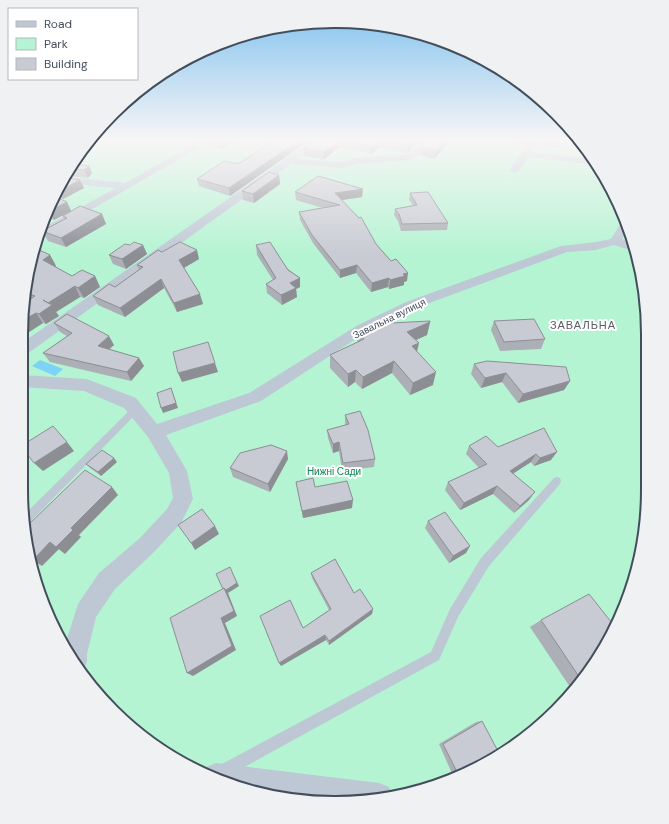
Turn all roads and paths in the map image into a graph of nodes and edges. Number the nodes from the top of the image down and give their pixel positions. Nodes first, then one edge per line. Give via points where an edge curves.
1 (142, 177) edge
2 (267, 177) edge
3 (69, 180) edge
4 (127, 186) junction
5 (622, 229) edge
6 (46, 232) edge
7 (615, 241) junction
8 (628, 246) edge
9 (28, 346) edge
10 (28, 381) edge
11 (135, 410) junction
12 (154, 432) junction
13 (557, 481) dead end
14 (30, 516) edge
15 (75, 653) edge
16 (219, 774) edge
17 (231, 778) edge
18 (356, 795) edge

1 - 4 street
2 - 9 street
3 - 4 street
4 - 6 street
5 - 7 street
7 - 8 street
7 - 12 street, Завальна вулиця via 565,249 411,304 363,328 255,397
10 - 11 street via 86,385 130,403
11 - 12 street
11 - 14 lane
12 - 15 street via 178,471 183,499 174,516 147,546 107,581 86,612
13 - 16 lane via 485,562 454,613 435,656
17 - 18 street

